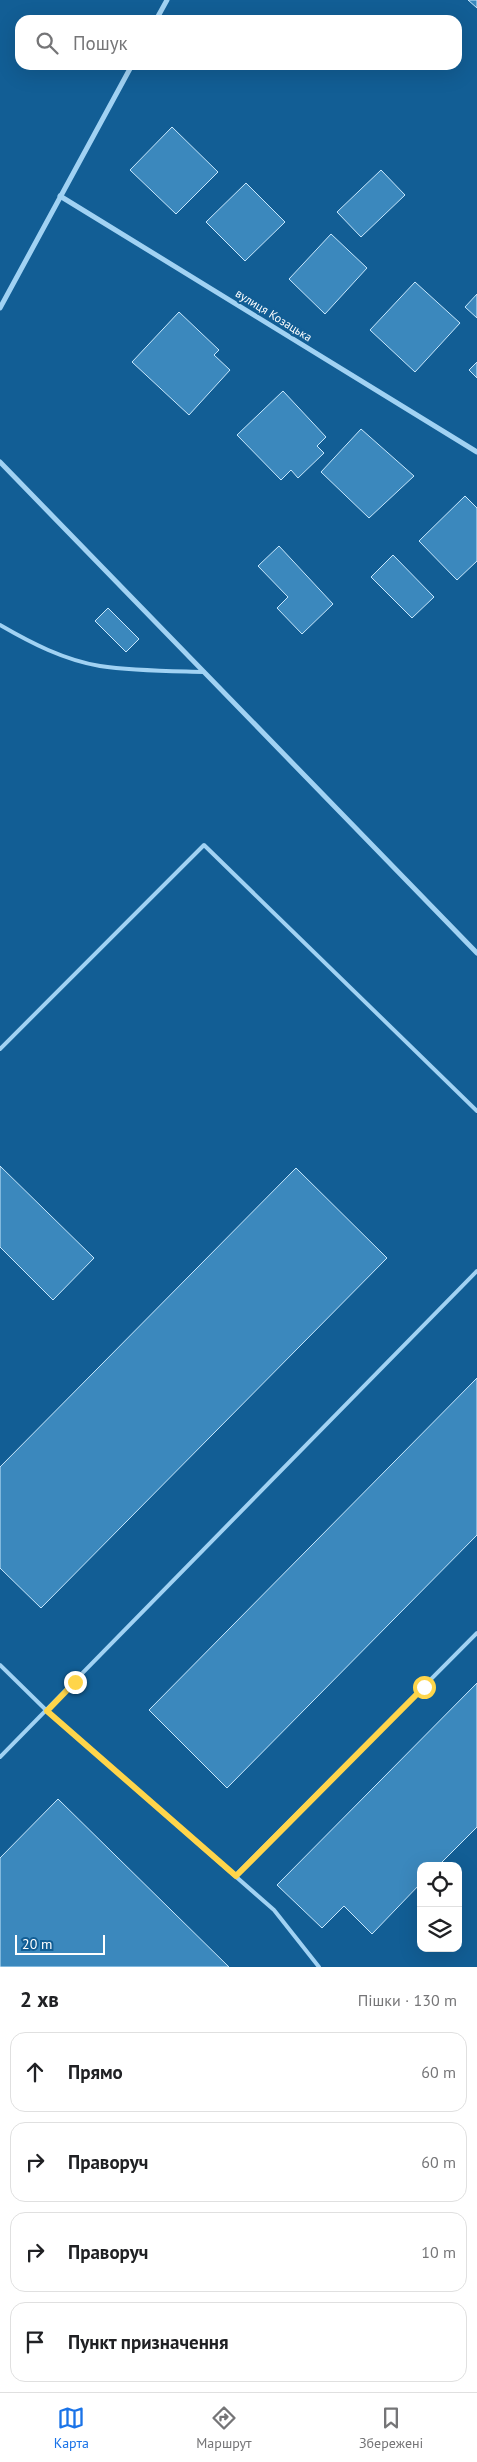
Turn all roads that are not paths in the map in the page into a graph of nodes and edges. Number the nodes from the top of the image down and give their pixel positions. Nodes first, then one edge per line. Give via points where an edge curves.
1 (167, 0) edge
2 (159, 15) edge
3 (129, 70) edge
4 (60, 196) junction
5 (0, 308) edge
6 (477, 452) edge
7 (0, 462) edge
8 (0, 625) edge
9 (205, 672) junction
10 (477, 952) edge
11 (0, 1049) edge
12 (477, 1111) edge
13 (477, 1271) edge
14 (477, 1633) edge
15 (0, 1665) edge
16 (47, 1711) junction
17 (0, 1756) edge
18 (236, 1876) junction
19 (319, 1967) edge

1 - 2 street
3 - 4 street
4 - 5 street
4 - 6 street, вулиця Козацька
7 - 9 street
8 - 9 lane via 62,655 98,666
9 - 10 street
11 - 12 lane via 204,845
13 - 16 lane
14 - 18 lane
15 - 16 lane
16 - 17 lane
16 - 18 lane
18 - 19 lane via 274,1910

